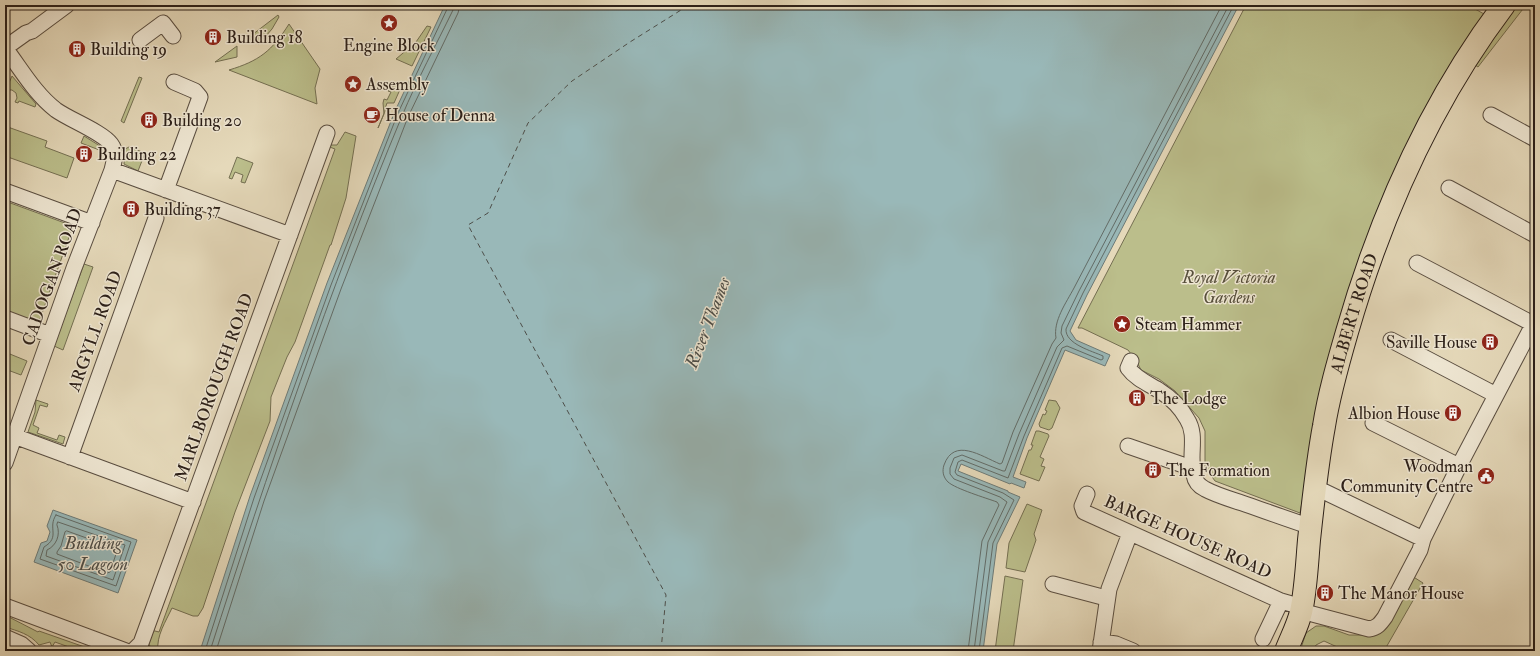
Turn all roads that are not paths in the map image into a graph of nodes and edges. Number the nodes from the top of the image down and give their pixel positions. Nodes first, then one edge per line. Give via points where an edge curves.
1 (67, 5) edge
2 (1504, 5) edge
3 (173, 36) dead end
4 (140, 40) dead end
5 (5, 48) edge
6 (174, 82) dead end
7 (1491, 116) dead end
8 (327, 133) dead end
9 (1535, 139) edge
10 (112, 170) junction
11 (1449, 188) dead end
12 (166, 190) junction
13 (5, 191) edge
14 (156, 218) dead end
15 (92, 223) junction
16 (290, 235) junction
17 (1535, 236) edge
18 (1417, 263) dead end
19 (5, 318) edge
20 (1534, 323) edge
21 (50, 335) junction
22 (1391, 340) dead end
23 (1131, 361) dead end
24 (1496, 395) junction
25 (1373, 422) dead end
26 (10, 434) edge
27 (1128, 446) dead end
28 (70, 457) junction
29 (5, 463) edge
30 (1192, 466) junction
31 (1459, 466) junction
32 (1315, 489) junction
33 (1080, 501) dead end
34 (193, 502) junction
35 (1311, 527) junction
36 (1130, 533) junction
37 (1423, 539) junction
38 (1053, 584) dead end
39 (1106, 598) junction
40 (1281, 601) junction
41 (5, 606) edge
42 (1301, 609) junction
43 (5, 637) edge
44 (1263, 639) dead end
45 (1100, 646) edge
46 (29, 651) edge
47 (126, 651) edge
48 (133, 651) edge
49 (1133, 651) edge
50 (1286, 651) edge

1 - 5 street
2 - 32 highway, ALBERT ROAD via 1441,101 1410,160 1384,222 1355,305 1335,375 1324,424
3 - 4 street via 163,23
5 - 10 street, CADOGAN ROAD via 40,94 55,109 105,138 114,148
6 - 12 street via 195,91 200,97
7 - 9 street
8 - 16 street, MARLBOROUGH ROAD
10 - 12 street
10 - 15 street, CADOGAN ROAD
11 - 17 street
12 - 16 street
13 - 15 street
14 - 28 street, ARGYLL ROAD
15 - 21 street, CADOGAN ROAD
16 - 34 street, MARLBOROUGH ROAD
18 - 20 street
19 - 21 street
20 - 24 street
21 - 26 street, CADOGAN ROAD
22 - 24 street
23 - 30 street via 1128,368 1134,376 1161,391 1187,418 1193,438
24 - 31 street
25 - 31 street
26 - 28 street
26 - 29 street, CADOGAN ROAD
27 - 30 street
28 - 34 street
30 - 35 street via 1196,482 1206,489
31 - 37 street
32 - 35 highway, ALBERT ROAD
32 - 37 street
33 - 36 street, BARGE HOUSE ROAD via 1084,512
34 - 48 street, MARLBOROUGH ROAD via 141,643
35 - 42 highway, ALBERT ROAD
36 - 39 street
36 - 40 street, BARGE HOUSE ROAD
37 - 42 street, BARGE HOUSE ROAD via 1420,550 1385,617 1375,628 1368,629
38 - 39 street
39 - 45 street
40 - 42 street, BARGE HOUSE ROAD
40 - 44 street, BARGE HOUSE ROAD
41 - 47 street
42 - 50 highway, ALBERT ROAD
43 - 46 street via 21,644
45 - 49 street via 1116,644

